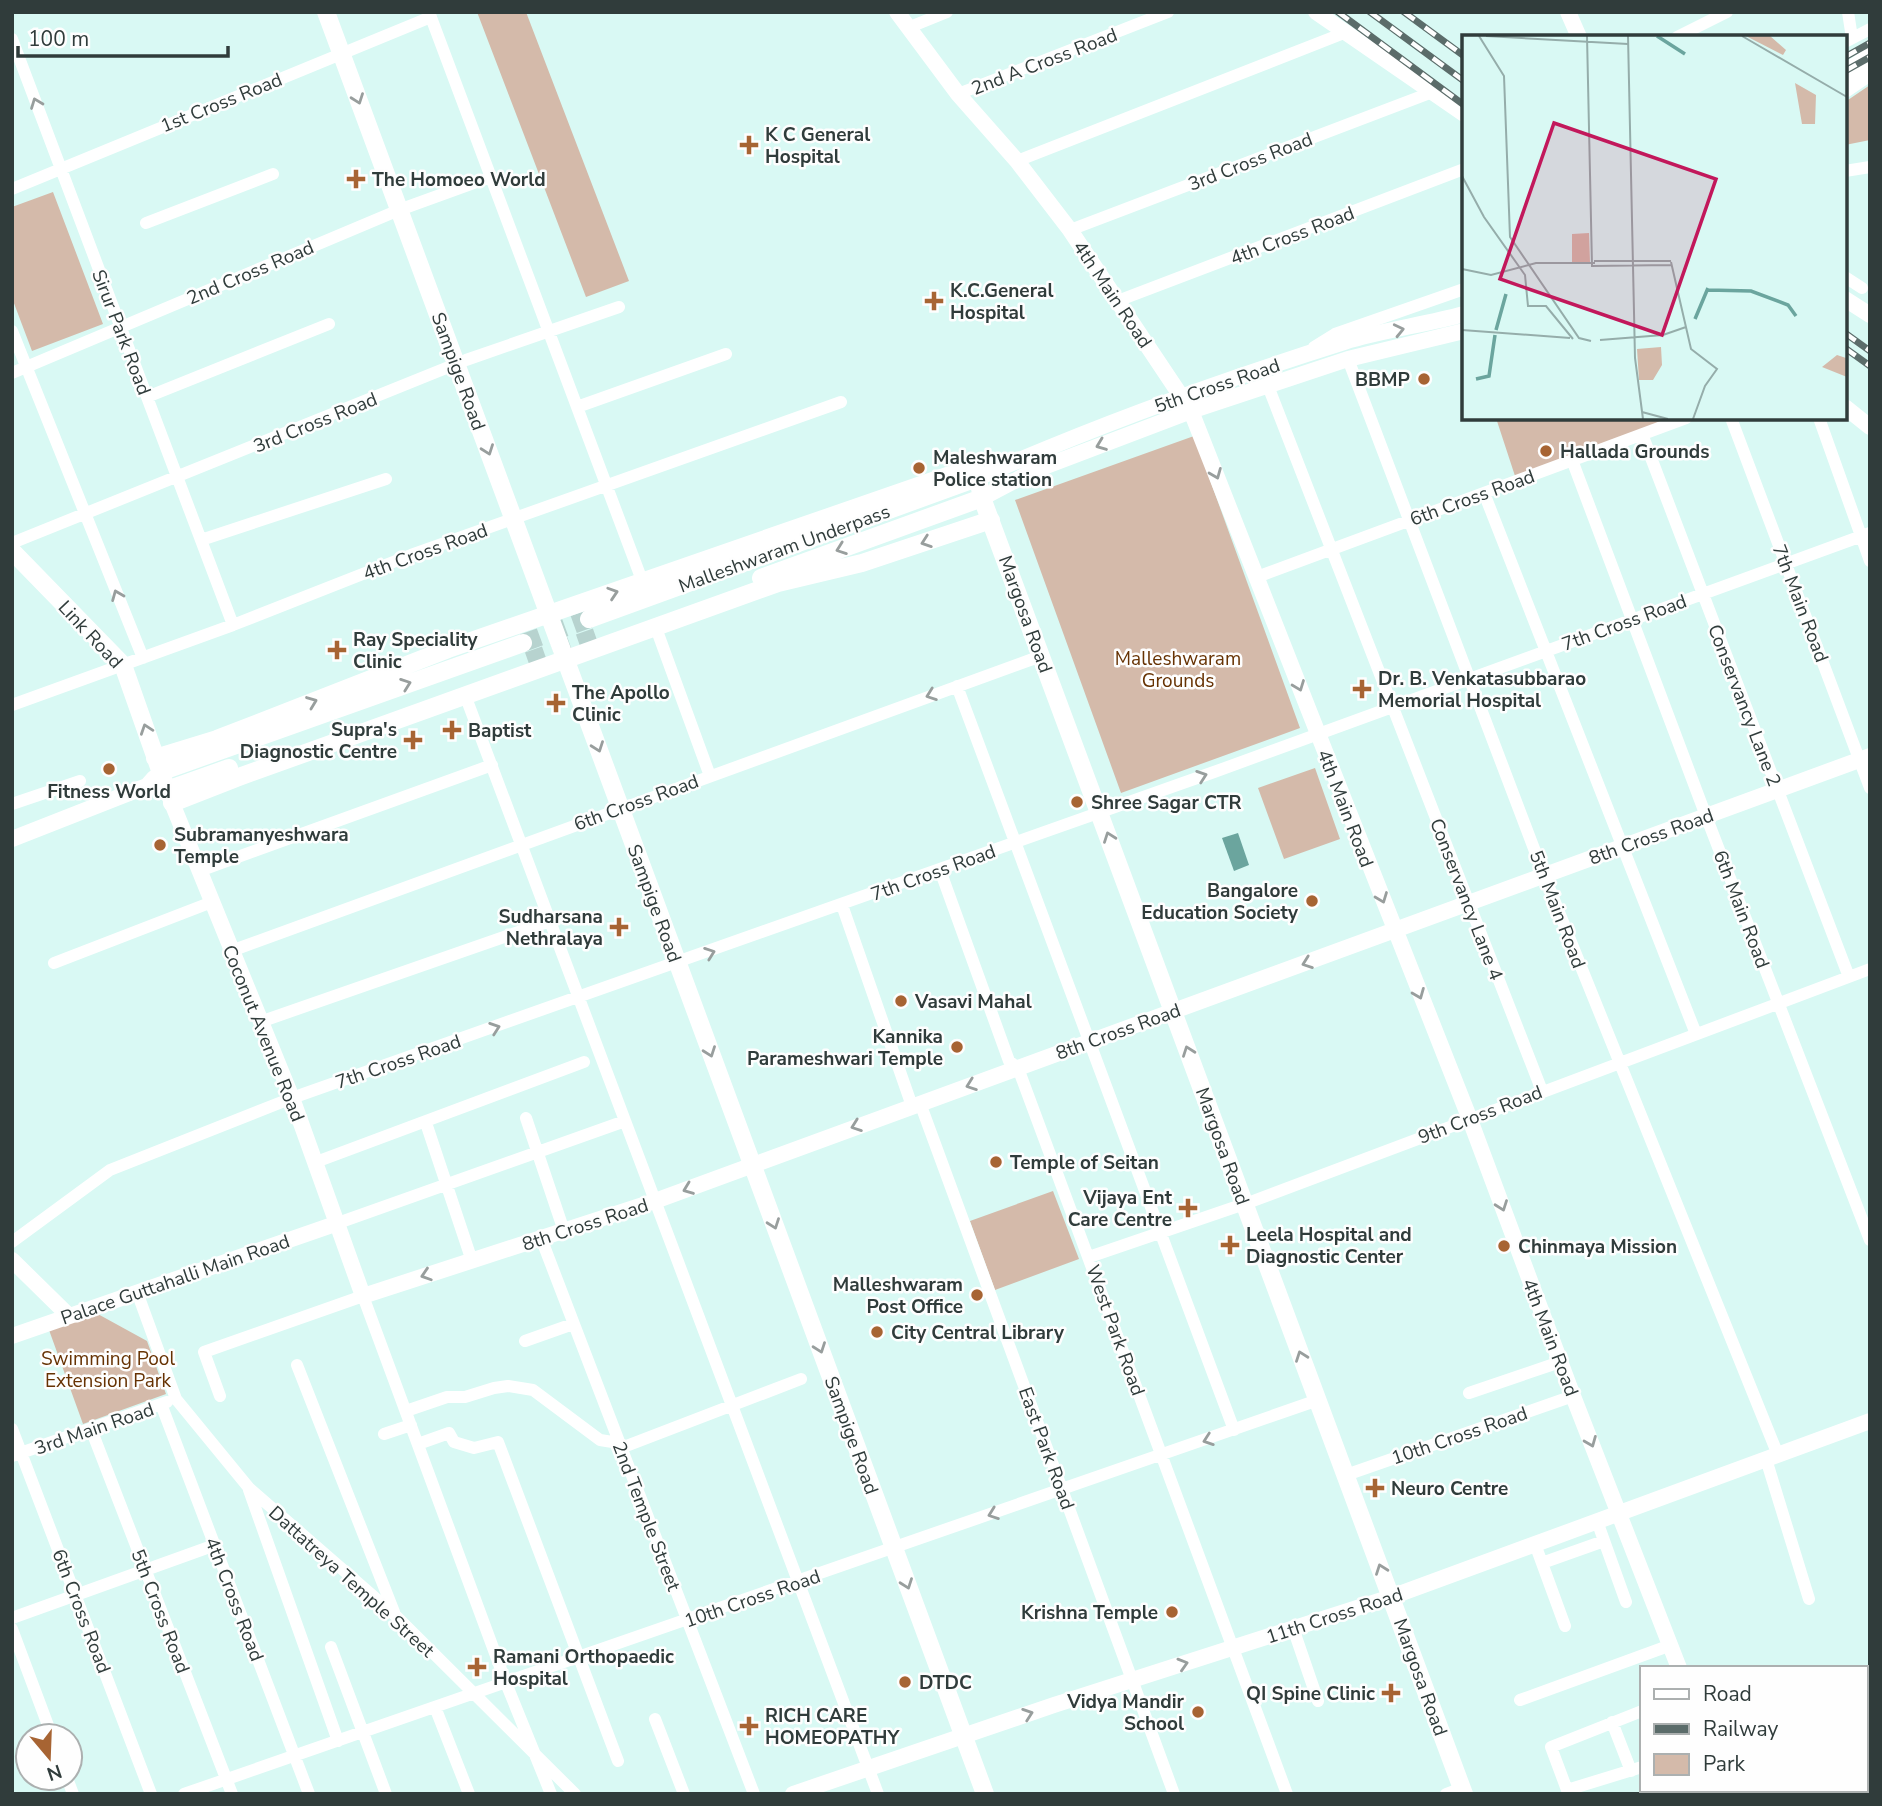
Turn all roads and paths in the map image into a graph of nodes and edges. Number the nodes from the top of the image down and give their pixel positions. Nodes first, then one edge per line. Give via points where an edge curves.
1 (326, 12) edge
2 (897, 12) edge
3 (947, 12) edge
4 (1168, 12) edge
5 (1315, 12) edge
6 (1568, 12) edge
7 (1727, 12) edge
8 (1848, 12) edge
9 (430, 15) edge
10 (910, 27) junction
11 (1870, 29) edge
12 (1344, 33) junction
13 (1578, 35) edge
14 (1680, 35) edge
15 (12, 39) edge
16 (1849, 40) edge
17 (341, 53) junction
18 (1870, 55) edge
19 (1847, 71) edge
20 (1870, 73) edge
21 (1847, 89) edge
22 (1430, 93) junction
23 (958, 94) junction
24 (1462, 113) edge
25 (1017, 161) junction
26 (59, 167) junction
27 (1870, 167) edge
28 (1462, 170) edge
29 (1847, 171) edge
30 (273, 173) dead end
31 (491, 177) junction
32 (12, 189) edge
33 (399, 210) junction
34 (146, 223) dead end
35 (1070, 230) junction
36 (1847, 278) edge
37 (1867, 288) edge
38 (1462, 290) edge
39 (1120, 300) junction
40 (1847, 300) edge
41 (619, 307) dead end
42 (1462, 314) edge
43 (1870, 315) edge
44 (329, 324) dead end
45 (120, 326) junction
46 (549, 330) junction
47 (12, 331) edge
48 (1462, 331) edge
49 (726, 354) dead end
50 (1296, 358) junction
51 (1348, 359) junction
52 (456, 364) junction
53 (26, 368) junction
54 (12, 373) edge
55 (1268, 386) junction
56 (1182, 396) junction
57 (147, 397) junction
58 (841, 402) dead end
59 (577, 407) junction
60 (1847, 409) edge
61 (1191, 411) junction
62 (1680, 420) edge
63 (1732, 420) edge
64 (1820, 420) edge
65 (1870, 427) edge
66 (1642, 434) junction
67 (1572, 460) junction
68 (977, 474) junction
69 (177, 477) junction
70 (386, 479) dead end
71 (607, 487) junction
72 (1484, 493) junction
73 (982, 498) junction
74 (84, 514) junction
75 (513, 518) junction
76 (991, 520) junction
77 (1408, 521) junction
78 (1865, 534) edge
79 (201, 540) junction
80 (12, 543) edge
81 (1330, 550) junction
82 (12, 551) edge
83 (1870, 561) edge
84 (1787, 563) junction
85 (1258, 577) junction
86 (643, 583) junction
87 (1703, 594) junction
88 (548, 614) junction
89 (589, 619) tunnel mouth
90 (1633, 619) junction
91 (233, 625) junction
92 (656, 628) junction
93 (596, 637) tunnel mouth
94 (523, 643) tunnel mouth
95 (1546, 651) junction
96 (1041, 656) junction
97 (143, 658) junction
98 (565, 660) junction
99 (528, 661) tunnel mouth
100 (123, 665) junction
101 (1471, 678) junction
102 (957, 686) junction
103 (465, 695) junction
104 (12, 705) edge
105 (1391, 708) junction
106 (1318, 734) junction
107 (1865, 758) edge
108 (158, 765) junction
109 (492, 765) junction
110 (710, 776) junction
111 (80, 781) dead end
112 (147, 786) junction
113 (1870, 788) edge
114 (1778, 790) junction
115 (169, 797) junction
116 (12, 804) edge
117 (620, 808) junction
118 (1099, 812) junction
119 (1706, 816) junction
120 (12, 839) edge
121 (1016, 842) junction
122 (521, 843) junction
123 (1623, 847) junction
124 (940, 870) junction
125 (199, 871) junction
126 (1544, 875) junction
127 (212, 902) junction
128 (1469, 903) junction
129 (842, 905) junction
130 (550, 921) junction
131 (1394, 930) junction
132 (231, 951) junction
133 (54, 963) dead end
134 (678, 964) junction
135 (1870, 969) edge
136 (1849, 976) junction
137 (579, 999) junction
138 (1779, 1003) junction
139 (1173, 1011) junction
140 (260, 1022) junction
141 (1696, 1034) junction
142 (1090, 1040) junction
143 (584, 1062) dead end
144 (1618, 1063) junction
145 (1018, 1068) junction
146 (1542, 1091) junction
147 (292, 1098) junction
148 (916, 1104) junction
149 (1469, 1117) junction
150 (526, 1118) dead end
151 (625, 1121) junction
152 (426, 1123) junction
153 (537, 1152) junction
154 (316, 1162) junction
155 (752, 1165) junction
156 (447, 1184) junction
157 (655, 1201) junction
158 (1245, 1204) junction
159 (338, 1223) junction
160 (564, 1231) junction
161 (1162, 1233) junction
162 (541, 1238) junction
163 (1870, 1240) edge
164 (12, 1242) edge
165 (1089, 1257) junction
166 (12, 1259) edge
167 (472, 1261) junction
168 (137, 1292) junction
169 (363, 1296) junction
170 (68, 1315) junction
171 (573, 1324) junction
172 (12, 1336) edge
173 (525, 1341) dead end
174 (1560, 1362) junction
175 (297, 1365) dead end
176 (801, 1379) dead end
177 (1469, 1393) dead end
178 (219, 1396) dead end
179 (1573, 1396) junction
180 (176, 1399) junction
181 (1318, 1400) junction
182 (161, 1404) junction
183 (732, 1406) junction
184 (406, 1411) junction
185 (1870, 1421) edge
186 (411, 1425) junction
187 (12, 1429) edge
188 (91, 1429) junction
189 (1234, 1430) junction
190 (384, 1434) dead end
191 (418, 1444) junction
192 (620, 1446) junction
193 (17, 1455) edge
194 (1161, 1456) junction
195 (1772, 1457) junction
196 (1346, 1475) junction
197 (248, 1488) junction
198 (1062, 1489) junction
199 (1619, 1513) junction
200 (1597, 1521) junction
201 (1604, 1541) junction
202 (1535, 1544) junction
203 (215, 1545) junction
204 (894, 1549) junction
205 (1542, 1563) junction
206 (145, 1570) junction
207 (799, 1582) junction
208 (76, 1595) junction
209 (1391, 1597) junction
210 (1809, 1599) dead end
211 (1626, 1602) dead end
212 (396, 1616) junction
213 (12, 1618) edge
214 (688, 1620) junction
215 (1565, 1626) dead end
216 (1293, 1628) junction
217 (12, 1629) edge
218 (1671, 1645) junction
219 (331, 1647) dead end
220 (1233, 1648) junction
221 (580, 1657) junction
222 (1678, 1666) edge
223 (1132, 1680) junction
224 (506, 1683) junction
225 (475, 1694) junction
226 (1520, 1700) dead end
227 (1318, 1701) dead end
228 (435, 1707) junction
229 (1640, 1712) edge
230 (655, 1719) dead end
231 (47, 1722) edge
232 (1612, 1722) junction
233 (363, 1732) junction
234 (963, 1736) junction
235 (338, 1741) junction
236 (536, 1755) junction
237 (295, 1756) junction
238 (618, 1761) dead end
239 (868, 1769) junction
240 (1636, 1769) edge
241 (226, 1779) junction
242 (1458, 1792) edge
243 (151, 1794) edge
244 (184, 1794) edge
245 (232, 1794) edge
246 (309, 1794) edge
247 (386, 1794) edge
248 (469, 1794) edge
249 (551, 1794) edge
250 (575, 1794) edge
251 (684, 1794) edge
252 (754, 1794) edge
253 (793, 1794) edge
254 (878, 1794) edge
255 (985, 1794) edge
256 (1174, 1794) edge
257 (1287, 1794) edge

1 - 17 main road, Sampige Road
2 - 10 street, 4th Main Road
3 - 10 street
4 - 23 street, 2nd A Cross Road
5 - 12 street
6 - 13 street
7 - 14 street
8 - 16 street
9 - 17 street, 1st Cross Road
9 - 31 street
10 - 23 street, 4th Main Road
11 - 16 street
12 - 22 street
12 - 25 street
26 -> 15 street, Sirur Park Road
17 - 26 street, 1st Cross Road
17 -> 33 main road, Sampige Road
18 - 19 street
20 - 21 street
22 - 24 street
22 - 35 street, 3rd Cross Road
23 - 25 street, 4th Main Road
25 - 35 street, 4th Main Road
26 - 32 street, 1st Cross Road
26 - 45 street, Sirur Park Road
27 - 29 street
28 - 39 street, 4th Cross Road
30 - 34 street
31 - 33 street, 2nd Cross Road
31 - 46 street
33 - 45 street, 2nd Cross Road
33 - 52 main road, Sampige Road
35 - 39 street, 4th Main Road
36 - 37 street
38 - 50 street via 1335,334
39 - 56 street, 4th Main Road
40 - 43 street
41 - 46 street, 3rd Cross Road
50 -> 42 street, 5th Cross Road via 1347,341
44 - 57 street
45 - 53 street, 2nd Cross Road
45 - 57 street, Sirur Park Road
46 - 52 street, 3rd Cross Road
46 - 59 street
47 - 53 street
48 - 51 street, 5th Cross Road
49 - 59 street
50 - 56 street, 5th Cross Road
51 - 55 street, 5th Cross Road
51 - 77 street, 5th Main Road
52 - 69 street, 3rd Cross Road
52 -> 75 main road, Sampige Road
53 - 54 street, 2nd Cross Road
53 - 74 street
55 - 61 street, 5th Cross Road
55 - 81 street
56 - 61 street, 4th Main Road
56 - 68 street, 5th Cross Road
57 - 69 street, Sirur Park Road
58 - 71 street, 4th Cross Road
59 - 71 street
60 - 65 street
61 -> 73 street, 5th Cross Road via 1033,471
61 -> 85 street, 4th Main Road
62 - 66 street, 6th Cross Road
63 - 84 street, 7th Main Road
64 - 78 street
66 - 67 street, 6th Cross Road
66 - 87 street, Conservancy Lane 2
67 - 72 street, 6th Cross Road
67 - 90 street, 6th Main Road
68 - 73 main road, Margosa Road
68 - 86 main road via 947,476
68 - 89 main road, Malleshwaram Underpass
69 - 74 street, 3rd Cross Road
69 - 79 street, Sirur Park Road
70 - 79 street
71 - 75 street, 4th Cross Road
71 - 86 street
72 - 77 street, 6th Cross Road
72 - 95 street
73 - 76 main road, Margosa Road
73 -> 93 main road, Malleshwaram Underpass
74 - 80 street, 3rd Cross Road
97 -> 74 street
75 - 88 main road, Sampige Road
75 - 91 street, 4th Cross Road
76 -> 92 main road via 862,563 778,583
76 - 96 main road, Margosa Road
77 - 81 street, 6th Cross Road
77 - 101 street, 5th Main Road
78 - 83 street
78 - 84 street, 7th Cross Road
79 - 91 street, Sirur Park Road
81 - 85 street, 6th Cross Road
81 - 105 street, Conservancy Lane 4
82 - 100 main road, Link Road
84 - 87 street, 7th Cross Road
84 - 107 street, 7th Main Road
85 -> 106 street, 4th Main Road
88 -> 86 main road
87 - 90 street, 7th Cross Road
87 - 114 street, Conservancy Lane 2
88 - 98 main road, Sampige Road
108 -> 88 main road via 217,738
90 - 95 street, 7th Cross Road
90 - 119 street, 6th Main Road
91 - 97 street, 4th Cross Road
92 - 98 main road
92 - 110 street
108 -> 94 main road
95 - 101 street, 7th Cross Road
95 - 123 street
96 - 102 street, 6th Cross Road
96 - 118 main road, Margosa Road
97 - 100 street, 4th Cross Road
98 - 103 main road
98 -> 117 main road, Sampige Road
99 - 115 main road via 208,776
100 - 104 street, 4th Cross Road
108 -> 100 main road, Link Road
101 - 105 street, 7th Cross Road
101 - 126 street, 5th Main Road
102 -> 110 street, 6th Cross Road
102 - 121 street
103 - 109 street
103 - 115 main road
105 - 106 street, 7th Cross Road
105 - 128 street, Conservancy Lane 4
118 -> 106 street, 7th Cross Road
106 -> 131 street, 4th Main Road
107 - 113 street, 7th Main Road
107 - 114 street, 8th Cross Road
108 - 112 street
108 - 115 main road, Coconut Avenue Road
109 - 122 street
109 - 125 street
110 - 117 street, 6th Cross Road
111 - 116 street
112 - 115 street
112 - 120 street
114 - 119 street, 8th Cross Road
114 - 136 street, Conservancy Lane 2
115 - 125 street, Coconut Avenue Road
117 - 122 street, 6th Cross Road
117 - 134 main road, Sampige Road
118 - 121 street, 7th Cross Road
139 -> 118 main road, Margosa Road
119 - 123 street, 8th Cross Road
119 - 138 street, 6th Main Road
121 - 124 street, 7th Cross Road
121 - 142 street
122 - 130 street
122 - 132 street, 6th Cross Road
123 - 126 street, 8th Cross Road
123 - 141 street
124 - 129 street, 7th Cross Road
124 - 145 street, West Park Road via 1009,1060
125 - 127 street, Coconut Avenue Road
126 - 128 street, 8th Cross Road
126 - 144 street, 5th Main Road
127 - 132 street, Coconut Avenue Road
127 - 133 street
128 - 131 street, 8th Cross Road
128 - 146 street, Conservancy Lane 4
134 -> 129 street, 7th Cross Road
129 - 148 street, East Park Road
130 - 137 street
130 - 140 street
131 -> 139 street, 8th Cross Road
131 -> 149 street, 4th Main Road
132 - 140 street, Coconut Avenue Road
134 - 137 street, 7th Cross Road
134 -> 155 main road, Sampige Road
135 - 136 street, 9th Cross Road
136 - 138 street, 9th Cross Road
147 -> 137 street, 7th Cross Road
137 - 151 street
138 - 141 street, 9th Cross Road
138 - 163 street, 6th Main Road
139 - 142 street, 8th Cross Road
158 -> 139 main road, Margosa Road
140 - 147 street, Coconut Avenue Road
141 - 144 street, 9th Cross Road
142 - 145 street, 8th Cross Road
142 - 161 street
143 - 152 street
144 - 146 street, 9th Cross Road
144 - 195 street, 5th Main Road
145 -> 148 street, 8th Cross Road
145 - 165 street, West Park Road
146 - 149 street, 9th Cross Road
147 - 154 street, Coconut Avenue Road
147 - 164 street, 7th Cross Road via 110,1170
148 -> 155 street, 8th Cross Road
148 - 198 street, East Park Road
149 - 158 street, 9th Cross Road
149 -> 174 street, 4th Main Road
150 - 153 street
151 - 153 street
151 - 157 street
152 - 154 street
152 - 156 street
153 - 156 street
153 - 160 street
154 - 159 street, Coconut Avenue Road
155 -> 157 street, 8th Cross Road
155 -> 204 main road, Sampige Road
156 - 159 street
156 - 167 street
157 - 160 street, 8th Cross Road
157 - 183 street
158 - 161 street, 9th Cross Road
181 -> 158 main road, Margosa Road
159 - 168 street, Palace Guttahalli Main Road
159 - 169 street, Coconut Avenue Road
160 - 162 street, 8th Cross Road
161 - 165 street, 9th Cross Road
161 - 189 street
162 - 167 street, 8th Cross Road
162 - 171 street, 2nd Temple Street
165 - 194 street, West Park Road
166 - 170 street
167 -> 169 street, 8th Cross Road
168 - 170 street, Palace Guttahalli Main Road
168 - 180 street, Dattatreya Temple Street
169 - 178 street via 204,1352
169 - 184 street
170 - 172 street, Palace Guttahalli Main Road
171 - 173 street
171 - 192 street, 2nd Temple Street
174 - 177 street
174 - 179 street, 4th Main Road
175 - 212 street
176 - 183 street
179 - 196 street, 10th Cross Road
179 -> 199 street, 4th Main Road
180 - 182 street, 3rd Main Road
180 - 197 street, Dattatreya Temple Street
181 - 189 street, 10th Cross Road
181 - 196 main road, Margosa Road
182 - 188 street, 3rd Main Road
182 - 203 street, 4th Cross Road
183 - 192 street
183 - 207 street
184 - 186 street
184 - 192 street via 494,1388 533,1390 600,1440
185 - 195 street, 11th Cross Road
186 - 190 street
186 - 191 street
187 - 193 street, 6th Cross Road
188 - 193 street, 3rd Main Road
188 - 206 street, 5th Cross Road
189 -> 194 street, 10th Cross Road
191 - 221 street via 449,1433 454,1443 474,1448 498,1442
191 - 224 street
192 - 214 street, 2nd Temple Street
193 - 208 street, 6th Cross Road
194 - 198 street, 10th Cross Road
194 - 220 street, West Park Road
195 - 199 street, 11th Cross Road
195 - 210 street, 5th Main Road
209 -> 196 main road, Margosa Road
197 - 212 street, Dattatreya Temple Street
197 - 235 street
198 -> 204 street, 10th Cross Road
198 - 223 street, East Park Road
199 - 200 street, 11th Cross Road
199 - 218 street, 4th Main Road
200 - 201 street
200 - 202 street, 11th Cross Road
201 - 205 street
201 - 211 street
202 - 205 street
202 - 209 street, 11th Cross Road
203 - 206 street
203 - 237 street, 4th Cross Road
204 - 207 street, 10th Cross Road
204 -> 234 main road, Sampige Road
205 - 215 street
206 - 208 street
206 - 241 street, 5th Cross Road
207 - 214 street, 10th Cross Road
207 - 239 street
208 - 213 street
208 - 243 street, 6th Cross Road
209 - 216 street, 11th Cross Road
209 - 242 main road, Margosa Road
212 - 225 street, Dattatreya Temple Street
214 - 221 street, 10th Cross Road
214 - 252 street, 2nd Temple Street
216 - 220 street, 11th Cross Road
216 - 227 street
217 - 231 street
218 - 222 street, 4th Main Road
218 - 226 street
219 - 233 street
223 -> 220 street, 11th Cross Road
220 - 257 street, West Park Road
221 - 224 street, 10th Cross Road
221 - 238 street
234 -> 223 street, 11th Cross Road
223 - 256 street, East Park Road
224 - 225 street, 10th Cross Road
224 - 236 street
225 - 228 street, 10th Cross Road
225 - 236 street, Dattatreya Temple Street
228 - 233 street, 10th Cross Road
228 - 248 street
229 - 232 street
230 - 251 street
232 - 240 street
232 - 240 street via 1551,1746 1565,1788 1574,1790
233 - 235 street, 10th Cross Road
233 - 247 street
234 - 239 street, 11th Cross Road
234 - 255 main road, Sampige Road
235 - 237 street, 10th Cross Road
236 - 249 street
236 - 250 street, Dattatreya Temple Street
237 - 241 street, 10th Cross Road
237 - 246 street, 4th Cross Road
239 - 253 street, 11th Cross Road
239 - 254 street
241 - 244 street, 10th Cross Road
241 - 245 street, 5th Cross Road

